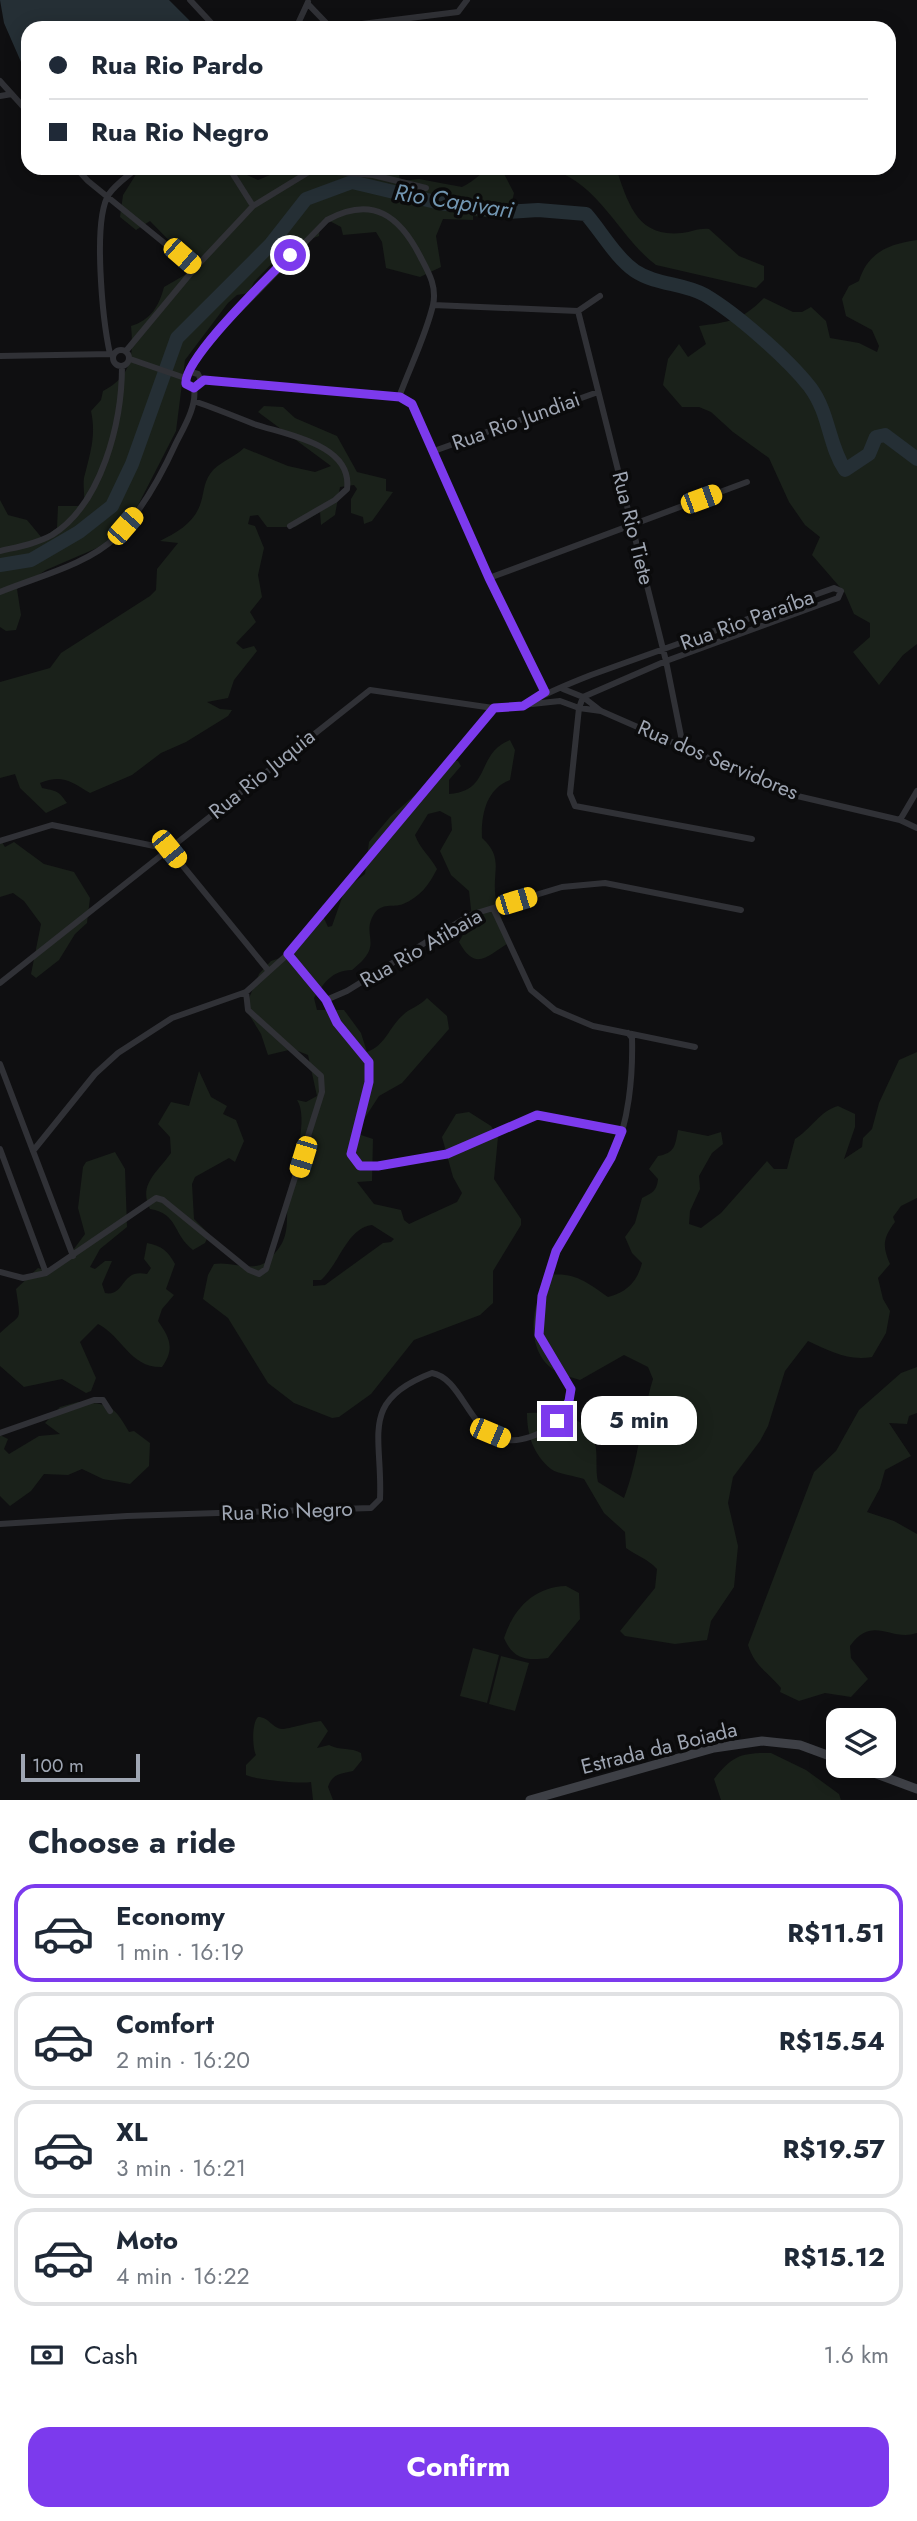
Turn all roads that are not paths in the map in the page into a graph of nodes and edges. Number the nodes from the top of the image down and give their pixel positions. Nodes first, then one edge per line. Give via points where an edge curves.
1 (190, 0) edge
2 (467, 0) edge
3 (308, 2) edge
4 (210, 21) edge
5 (299, 21) edge
6 (324, 21) edge
7 (386, 21) edge
8 (0, 81) edge
9 (12, 94) junction
10 (0, 96) edge
11 (21, 104) edge
12 (82, 175) edge
13 (129, 175) edge
14 (233, 175) edge
15 (302, 175) edge
16 (373, 175) edge
17 (426, 188) dead end
18 (108, 195) junction
19 (253, 206) junction
20 (195, 268) junction
21 (600, 296) dead end
22 (433, 304) junction
23 (578, 311) junction
24 (126, 351) junction
25 (112, 354) junction
26 (0, 356) edge
27 (130, 359) junction
28 (122, 366) junction
29 (191, 372) junction
30 (185, 378) junction
31 (201, 380) junction
32 (194, 388) junction
33 (598, 392) junction
34 (400, 397) junction
35 (194, 401) junction
36 (434, 451) junction
37 (747, 482) dead end
38 (632, 523) junction
39 (290, 526) dead end
40 (0, 551) edge
41 (489, 578) junction
42 (0, 592) edge
43 (663, 650) junction
44 (666, 661) junction
45 (563, 689) junction
46 (545, 692) junction
47 (583, 697) junction
48 (560, 702) junction
49 (523, 706) junction
50 (494, 708) junction
51 (579, 708) junction
52 (601, 711) junction
53 (683, 746) junction
54 (917, 791) edge
55 (900, 820) junction
56 (917, 828) edge
57 (752, 839) dead end
58 (0, 841) edge
59 (169, 849) junction
60 (493, 908) junction
61 (741, 910) dead end
62 (288, 954) junction
63 (268, 970) junction
64 (0, 983) edge
65 (246, 992) junction
66 (326, 1000) junction
67 (628, 1034) junction
68 (695, 1047) dead end
69 (0, 1064) edge
70 (622, 1131) junction
71 (0, 1149) edge
72 (33, 1151) junction
73 (73, 1256) junction
74 (0, 1272) edge
75 (46, 1273) junction
76 (110, 1411) dead end
77 (0, 1433) edge
78 (0, 1524) edge
79 (826, 1755) edge
80 (887, 1778) edge
81 (917, 1789) edge
82 (530, 1800) edge

1 - 4 street
2 - 7 street via 458,12
3 - 5 street
3 - 6 street
8 - 9 street
9 - 10 street
9 - 11 street
12 - 18 street
13 - 18 street
14 - 19 street
15 - 19 street
16 - 17 street
18 - 20 street
18 - 25 street via 100,281
19 - 20 street
20 - 24 street
21 - 23 street
22 - 23 street
22 - 29 street via 429,274 401,223 387,213 343,211 308,237 237,311 196,358
22 - 34 street
23 - 33 street, Rua Rio Tiete
24 - 25 street
24 - 27 street
25 - 26 street
25 - 28 street
27 - 28 street
27 - 30 street
28 - 40 street via 122,403 89,499 50,535
29 - 30 street
29 - 31 street
30 - 32 street
31 - 32 street
31 - 34 street
32 - 35 street
33 - 36 street, Rua Rio Jundiai
33 - 38 street, Rua Rio Tiete
34 - 36 street via 416,409
35 - 39 street via 296,436 341,463 347,471 347,489
35 - 42 street via 163,471 114,539
36 - 41 street
37 - 38 street
38 - 41 street
38 - 43 street, Rua Rio Tiete
41 - 46 street
43 - 44 street, Rua Rio Tiete
43 - 44 street, Rua Rio Paraíba via 834,588 841,591 838,598
43 - 45 street, Rua Rio Paraíba
44 - 47 street, Rua Rio Paraíba
44 - 53 street, Rua Rio Tiete
45 - 46 street, Rua Rio Paraíba
45 - 47 street, Rua dos Servidores
45 - 48 street
46 - 49 street, Rua Rio Juquia
47 - 51 street
47 - 52 street, Rua dos Servidores
48 - 49 street, Rua Rio Juquia
48 - 51 street, Rua dos Servidores
49 - 50 street, Rua Rio Juquia
50 - 59 street, Rua Rio Juquia via 370,690
50 - 62 street
51 - 52 street, Rua dos Servidores
51 - 57 street via 570,794 575,806
52 - 53 street, Rua dos Servidores
53 - 55 street, Rua dos Servidores via 793,795
54 - 55 street
55 - 56 street, Rua dos Servidores
58 - 59 street via 52,825
59 - 63 street
59 - 64 street, Rua Rio Juquia
60 - 61 street, Rua Rio Atibaia via 562,887 605,883
60 - 66 street, Rua Rio Atibaia via 470,915
60 - 67 street via 521,974 540,999 572,1018
62 - 63 street
62 - 66 street
63 - 65 street
65 - 72 street via 172,1018 118,1053 87,1083
65 - 73 street via 248,1010 321,1076 322,1092 266,1269 259,1273 249,1270 156,1198
66 - 70 street via 337,1023 369,1062 369,1082 351,1154 360,1166 447,1154 537,1115
67 - 68 street
67 - 70 street, Rua Rio Negro via 633,1058
69 - 72 street
70 - 78 street, Rua Rio Negro via 556,1251 542,1296 539,1335 571,1389 569,1401 547,1430 519,1440 490,1433 449,1383 432,1373 398,1390 378,1419 380,1499 371,1508
71 - 75 street
72 - 73 street
73 - 75 street
74 - 75 street via 23,1278
76 - 77 street via 103,1400 94,1400
79 - 82 main road, Estrada da Boiada via 800,1745 762,1741 714,1748
80 - 81 main road

